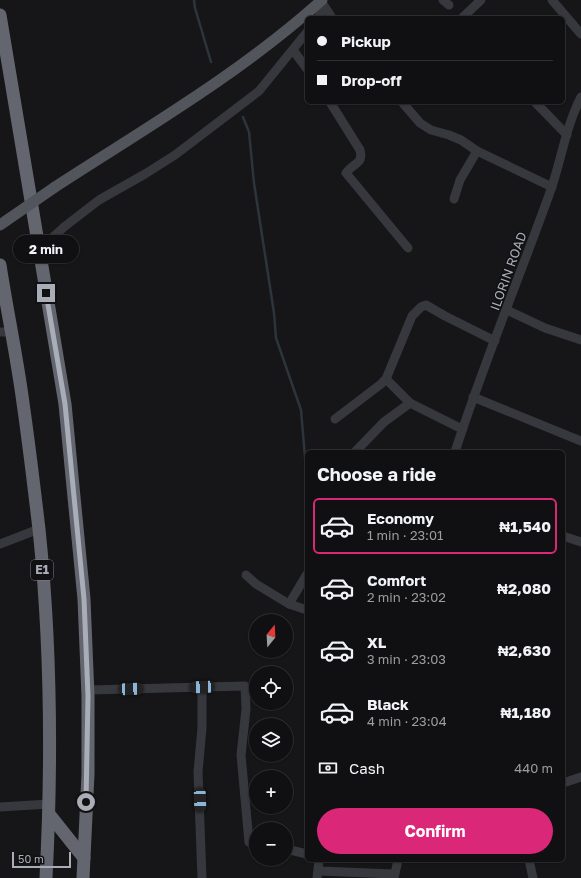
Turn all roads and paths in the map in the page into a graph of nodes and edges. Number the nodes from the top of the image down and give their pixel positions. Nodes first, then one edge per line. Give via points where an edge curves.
1 (321, 0) edge
2 (481, 0) edge
3 (552, 0) edge
4 (0, 15) edge
5 (319, 16) edge
6 (331, 16) edge
7 (464, 16) edge
8 (581, 34) edge
9 (305, 35) edge
10 (293, 50) junction
11 (305, 66) edge
12 (581, 97) edge
13 (331, 104) edge
14 (404, 104) edge
15 (537, 104) edge
16 (567, 135) junction
17 (477, 151) junction
18 (552, 187) junction
19 (454, 199) dead end
20 (0, 225) edge
21 (408, 248) dead end
22 (39, 250) junction
23 (0, 265) edge
24 (507, 310) junction
25 (5, 332) edge
26 (581, 340) edge
27 (495, 341) junction
28 (386, 379) junction
29 (473, 397) junction
30 (410, 404) junction
31 (335, 419) dead end
32 (462, 429) junction
33 (581, 441) edge
34 (357, 450) edge
35 (456, 450) edge
36 (39, 529) junction
37 (565, 537) edge
38 (581, 542) edge
39 (0, 544) edge
40 (246, 575) dead end
41 (305, 577) edge
42 (289, 604) junction
43 (305, 609) edge
44 (202, 687) junction
45 (88, 690) junction
46 (581, 777) edge
47 (565, 782) edge
48 (0, 807) edge
49 (49, 809) junction
50 (249, 842) edge
51 (293, 851) edge
52 (305, 854) edge
53 (84, 858) junction
54 (319, 862) edge
55 (398, 862) edge
56 (529, 862) edge
57 (318, 875) edge
58 (394, 876) edge
59 (46, 878) edge
60 (83, 878) edge
61 (202, 878) edge
62 (533, 878) edge

1 - 5 street
1 - 6 street
1 - 20 main road, bridge via 263,50
2 - 7 street
3 - 8 street
4 - 22 highway
9 - 10 street
10 - 11 street
10 - 22 street via 259,91 175,155 99,200
12 - 16 street, ILORIN ROAD
13 - 21 street via 362,157 346,173
14 - 17 street via 420,123 430,130 461,140
15 - 16 street
16 - 18 street, ILORIN ROAD
17 - 18 street
17 - 19 street via 460,180
18 - 24 street, ILORIN ROAD
22 - 45 highway via 65,404 84,599
23 - 25 highway, E1
24 - 26 street via 544,328
24 - 27 street, ILORIN ROAD
25 - 36 highway, E1 via 23,402
27 - 28 street via 426,305 412,316
27 - 29 street, ILORIN ROAD
28 - 30 street
28 - 31 street
29 - 32 street, ILORIN ROAD
29 - 33 street
30 - 32 street
30 - 34 street via 384,422
32 - 35 street, ILORIN ROAD
36 - 39 street
36 - 49 highway, E1 via 50,715
37 - 38 street
40 - 42 street
41 - 42 street
42 - 43 street
44 - 45 street
44 - 50 street via 245,686 246,710 241,755
44 - 61 street via 198,772
45 - 53 highway
46 - 47 street
48 - 49 street
49 - 53 highway
49 - 59 highway, E1
51 - 52 street
53 - 60 highway
54 - 57 street
55 - 58 street
56 - 62 street
57 - 58 street

